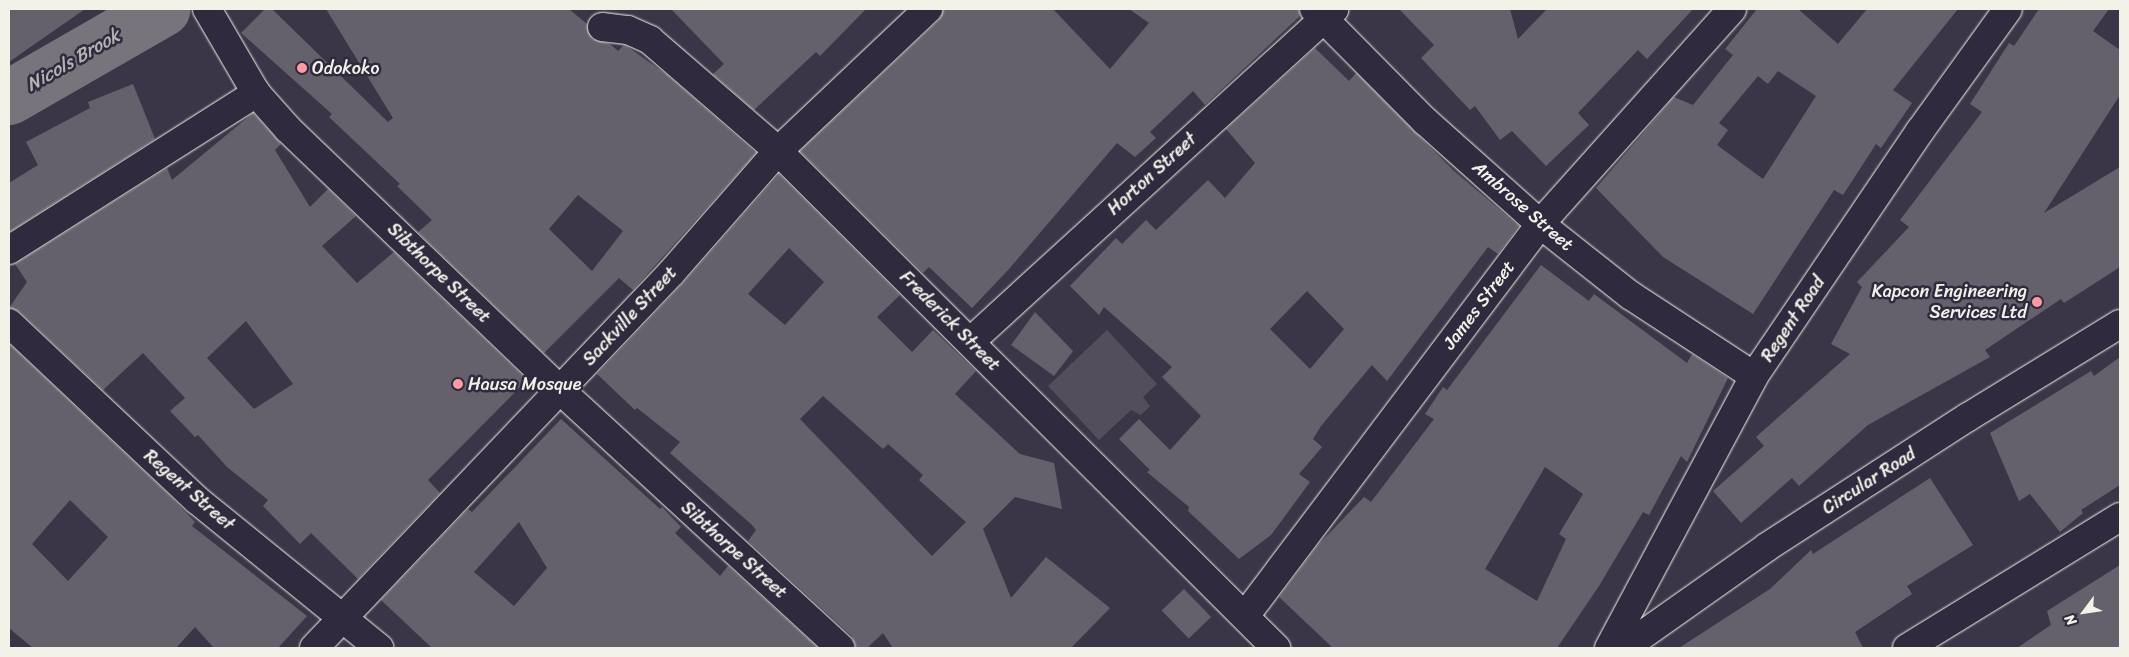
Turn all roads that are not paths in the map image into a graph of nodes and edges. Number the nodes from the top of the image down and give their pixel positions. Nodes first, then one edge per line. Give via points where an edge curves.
1 (207, 9) edge
2 (928, 9) edge
3 (1732, 9) edge
4 (2008, 9) edge
5 (1324, 12) edge
6 (602, 27) dead end
7 (256, 93) junction
8 (778, 151) junction
9 (1540, 224) junction
10 (9, 250) edge
11 (9, 323) edge
12 (2120, 324) edge
13 (971, 341) junction
14 (1754, 376) junction
15 (560, 390) junction
16 (2120, 517) edge
17 (1245, 616) junction
18 (344, 618) junction
19 (314, 648) edge
20 (378, 648) edge
21 (841, 648) edge
22 (1276, 648) edge
23 (1609, 648) edge
24 (1624, 648) edge
25 (1907, 648) edge

1 - 7 street, Sibthorpe Street
2 - 8 street, Sackville Street
3 - 9 street, James Street
4 - 14 street, Regent Road via 1920,130
5 - 9 street, Ambrose Street via 1425,121
5 - 13 street, Horton Street
6 - 8 street, Frederick Street via 628,30 650,40
7 - 10 street
7 - 15 street, Sibthorpe Street via 288,129
8 - 13 street, Frederick Street
8 - 15 street, Sackville Street via 672,272
9 - 14 street, Ambrose Street via 1630,295
9 - 17 street, James Street
11 - 18 street, Regent Street via 197,500
12 - 24 street, Circular Road via 1968,417 1776,542
13 - 17 street, Frederick Street via 1088,463
14 - 23 street, Regent Road
15 - 18 street, Sackville Street
15 - 21 street, Sibthorpe Street
16 - 25 street
17 - 22 street, Frederick Street
18 - 19 street, Sackville Street
18 - 20 street, Regent Street

